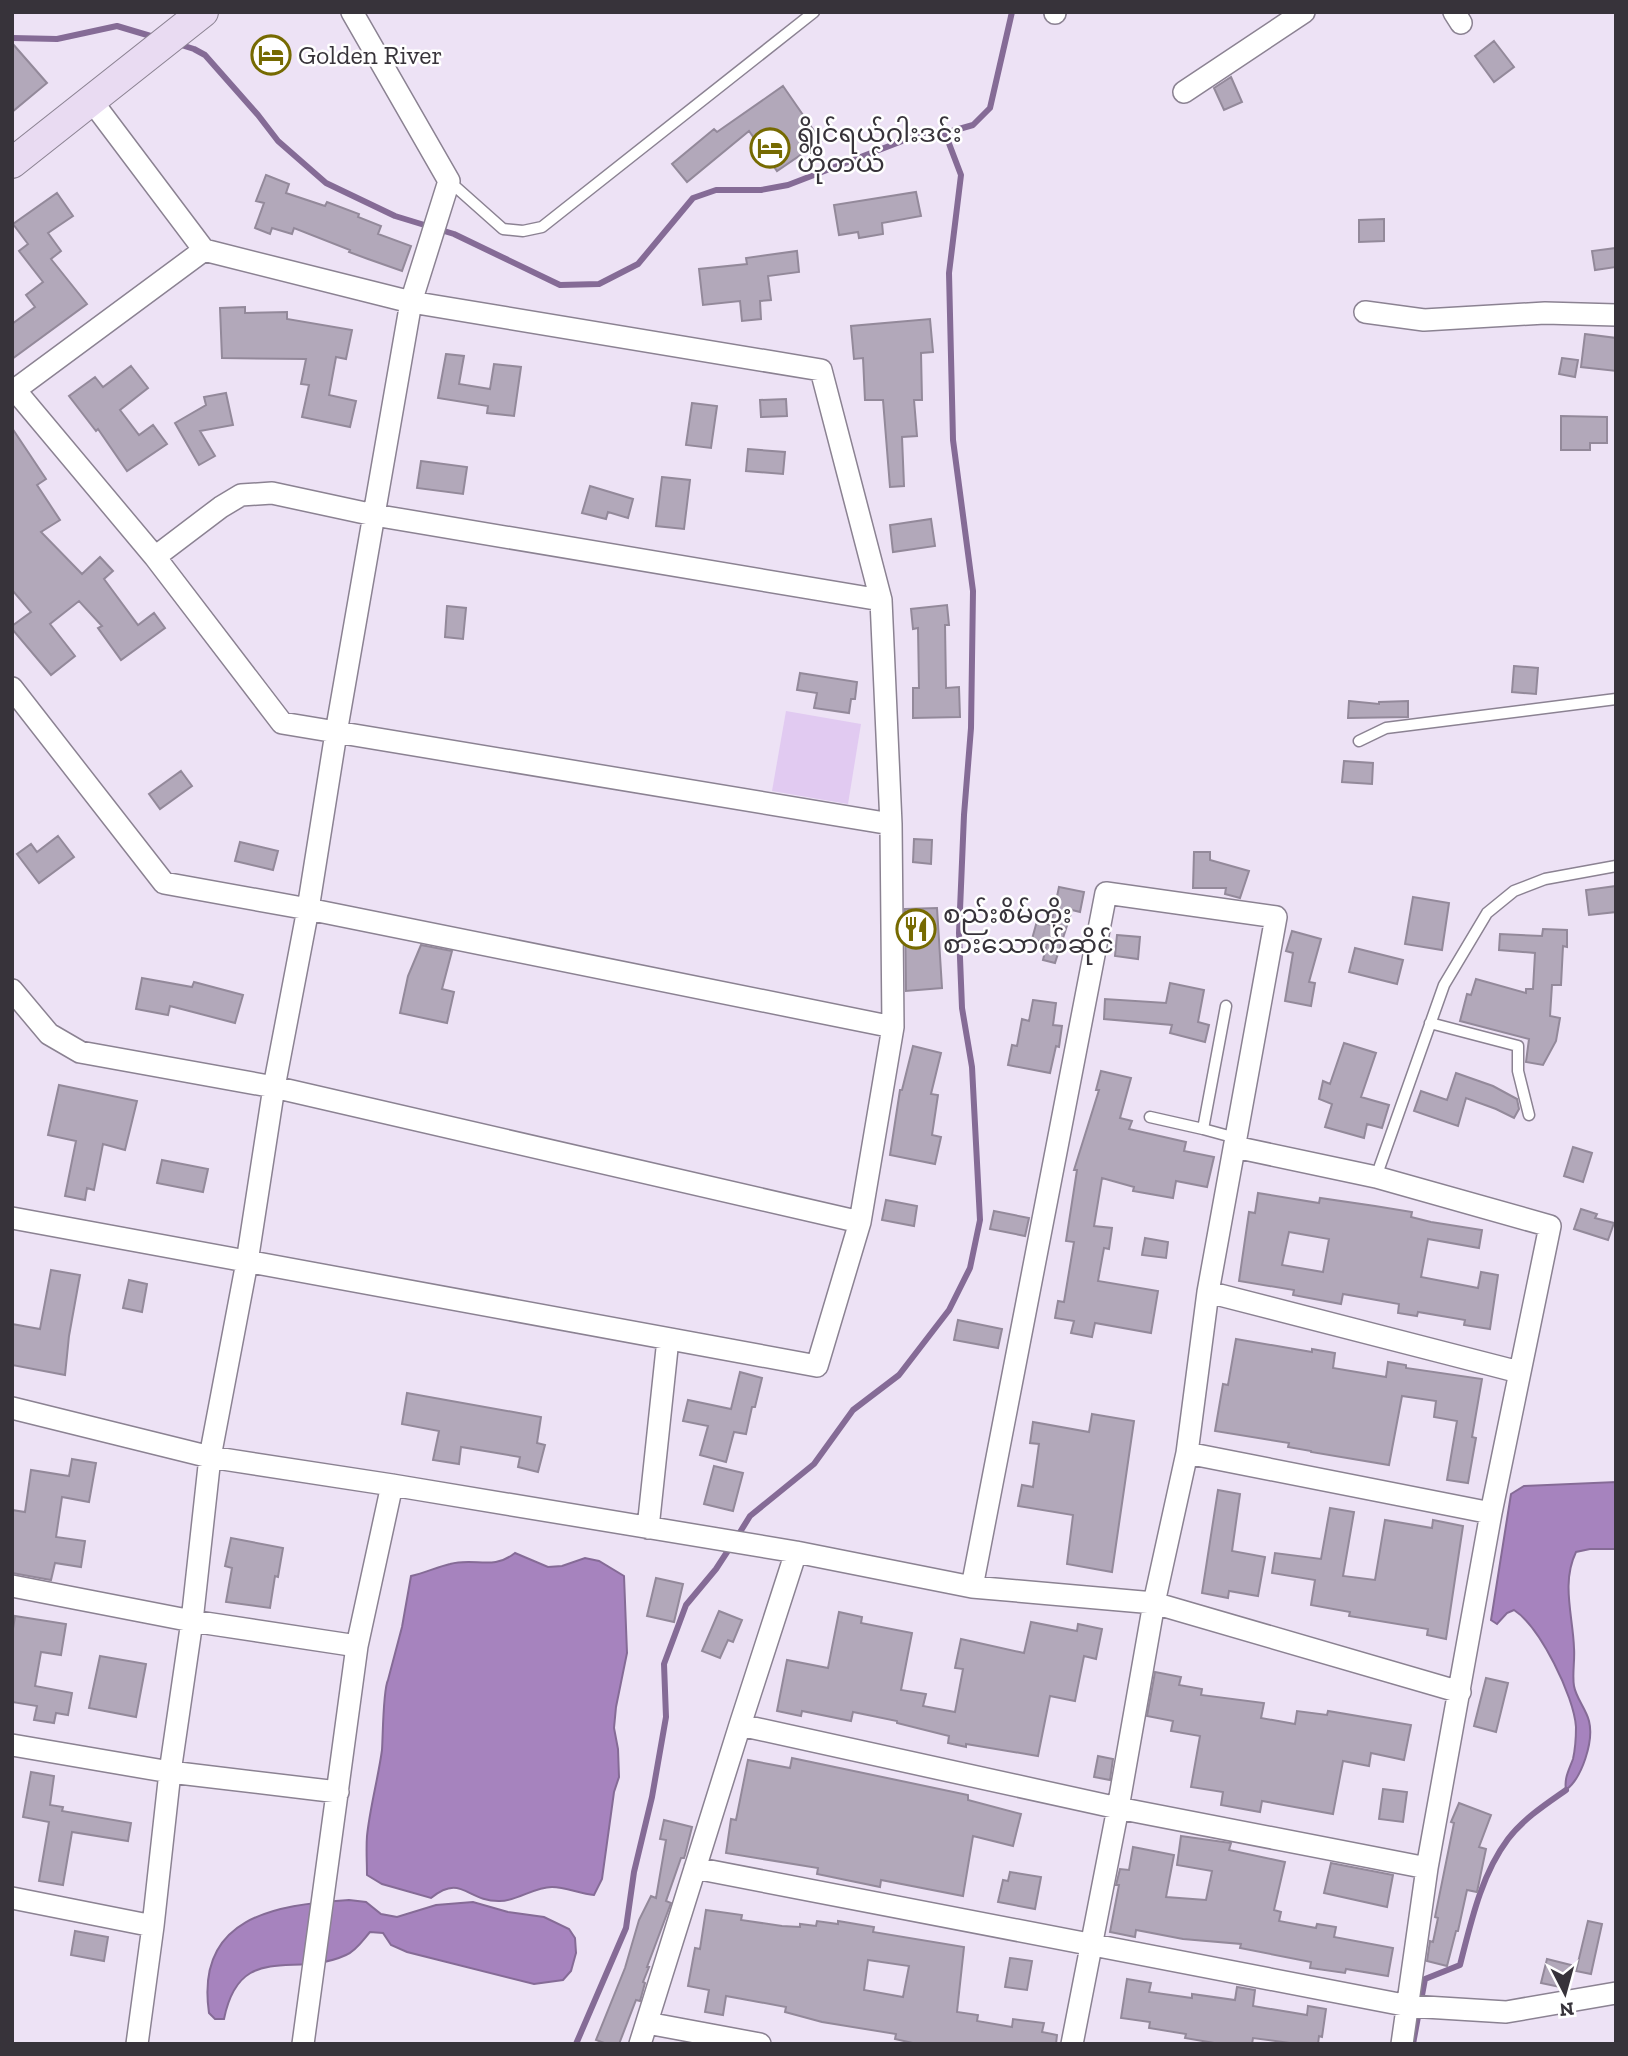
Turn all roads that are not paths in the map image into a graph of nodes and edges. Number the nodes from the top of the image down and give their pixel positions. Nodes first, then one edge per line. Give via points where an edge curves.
1 (203, 12) edge
2 (352, 12) edge
3 (814, 12) edge
4 (1304, 12) edge
5 (1184, 92) dead end
6 (91, 100) junction
7 (12, 163) edge
8 (449, 181) junction
9 (204, 250) junction
10 (411, 302) junction
11 (1365, 312) dead end
12 (1616, 315) edge
13 (13, 391) edge
14 (374, 514) junction
15 (155, 556) junction
16 (881, 600) junction
17 (12, 688) edge
18 (1616, 699) edge
19 (336, 733) junction
20 (1359, 741) dead end
21 (891, 824) junction
22 (1616, 866) edge
23 (308, 909) junction
24 (12, 990) edge
25 (1226, 1006) dead end
26 (1430, 1023) junction
27 (893, 1027) junction
28 (274, 1087) junction
29 (1529, 1115) dead end
30 (1150, 1117) dead end
31 (1203, 1129) junction
32 (1236, 1142) junction
33 (1376, 1177) junction
34 (12, 1218) edge
35 (860, 1222) junction
36 (247, 1262) junction
37 (1208, 1292) junction
38 (668, 1339) junction
39 (1519, 1372) junction
40 (12, 1408) edge
41 (1187, 1453) junction
42 (209, 1457) junction
43 (392, 1485) junction
44 (1491, 1513) junction
45 (648, 1528) junction
46 (796, 1552) junction
47 (12, 1586) edge
48 (972, 1587) junction
49 (1154, 1603) junction
50 (192, 1621) junction
51 (356, 1646) junction
52 (1460, 1692) junction
53 (740, 1725) junction
54 (12, 1745) edge
55 (170, 1772) junction
56 (338, 1792) junction
57 (1118, 1808) junction
58 (695, 1868) junction
59 (1427, 1868) junction
60 (12, 1898) edge
61 (153, 1926) junction
62 (1091, 1945) junction
63 (1616, 1993) edge
64 (1409, 2006) junction
65 (647, 2023) junction
66 (137, 2044) edge
67 (303, 2044) edge
68 (640, 2044) edge
69 (760, 2044) edge
70 (1072, 2044) edge
71 (1402, 2044) edge

1 - 6 main road
2 - 8 street
3 - 8 lane via 542,226 523,231 503,229
4 - 5 street
6 - 7 main road
6 - 9 street
8 - 10 street
9 - 10 street
9 - 13 street
10 - 14 street
10 - 16 street via 821,370
11 - 12 street via 1424,320 1545,313
13 - 15 street
14 - 15 street via 272,493 241,495
14 - 16 street
14 - 19 street
15 - 19 street via 282,723
16 - 21 street
17 - 23 street via 164,883
18 - 20 lane via 1386,728
19 - 21 street
19 - 23 street
21 - 27 street
22 - 26 lane via 1545,879 1514,891 1487,914 1444,985
23 - 27 street
23 - 28 street
24 - 28 street via 48,1034 80,1052
25 - 31 lane
26 - 29 lane via 1518,1046 1518,1071
26 - 33 lane
27 - 35 street
28 - 35 street
28 - 36 street
30 - 31 lane
31 - 32 lane
32 - 33 street
32 - 37 street
32 - 48 street via 1276,917 1106,893
33 - 39 street via 1550,1226
34 - 36 street
35 - 38 street via 817,1366
36 - 38 street
36 - 42 street
37 - 39 street
37 - 41 street
38 - 45 street
39 - 44 street
40 - 42 street
41 - 44 street
41 - 49 street
42 - 43 street
42 - 50 street
43 - 45 street
43 - 51 street
44 - 52 street
45 - 46 street
46 - 48 street
46 - 53 street
47 - 50 street
48 - 49 street
49 - 52 street
49 - 57 street
50 - 51 street
50 - 55 street
51 - 56 street
52 - 59 street
53 - 57 street
53 - 58 street
54 - 55 street
55 - 56 street
55 - 61 street
56 - 67 street
57 - 59 street
57 - 62 street
58 - 62 street
58 - 65 street
59 - 64 street
60 - 61 street
61 - 66 street
62 - 64 street
62 - 70 street
63 - 64 street via 1506,2012
64 - 71 street
65 - 68 street
65 - 69 street

